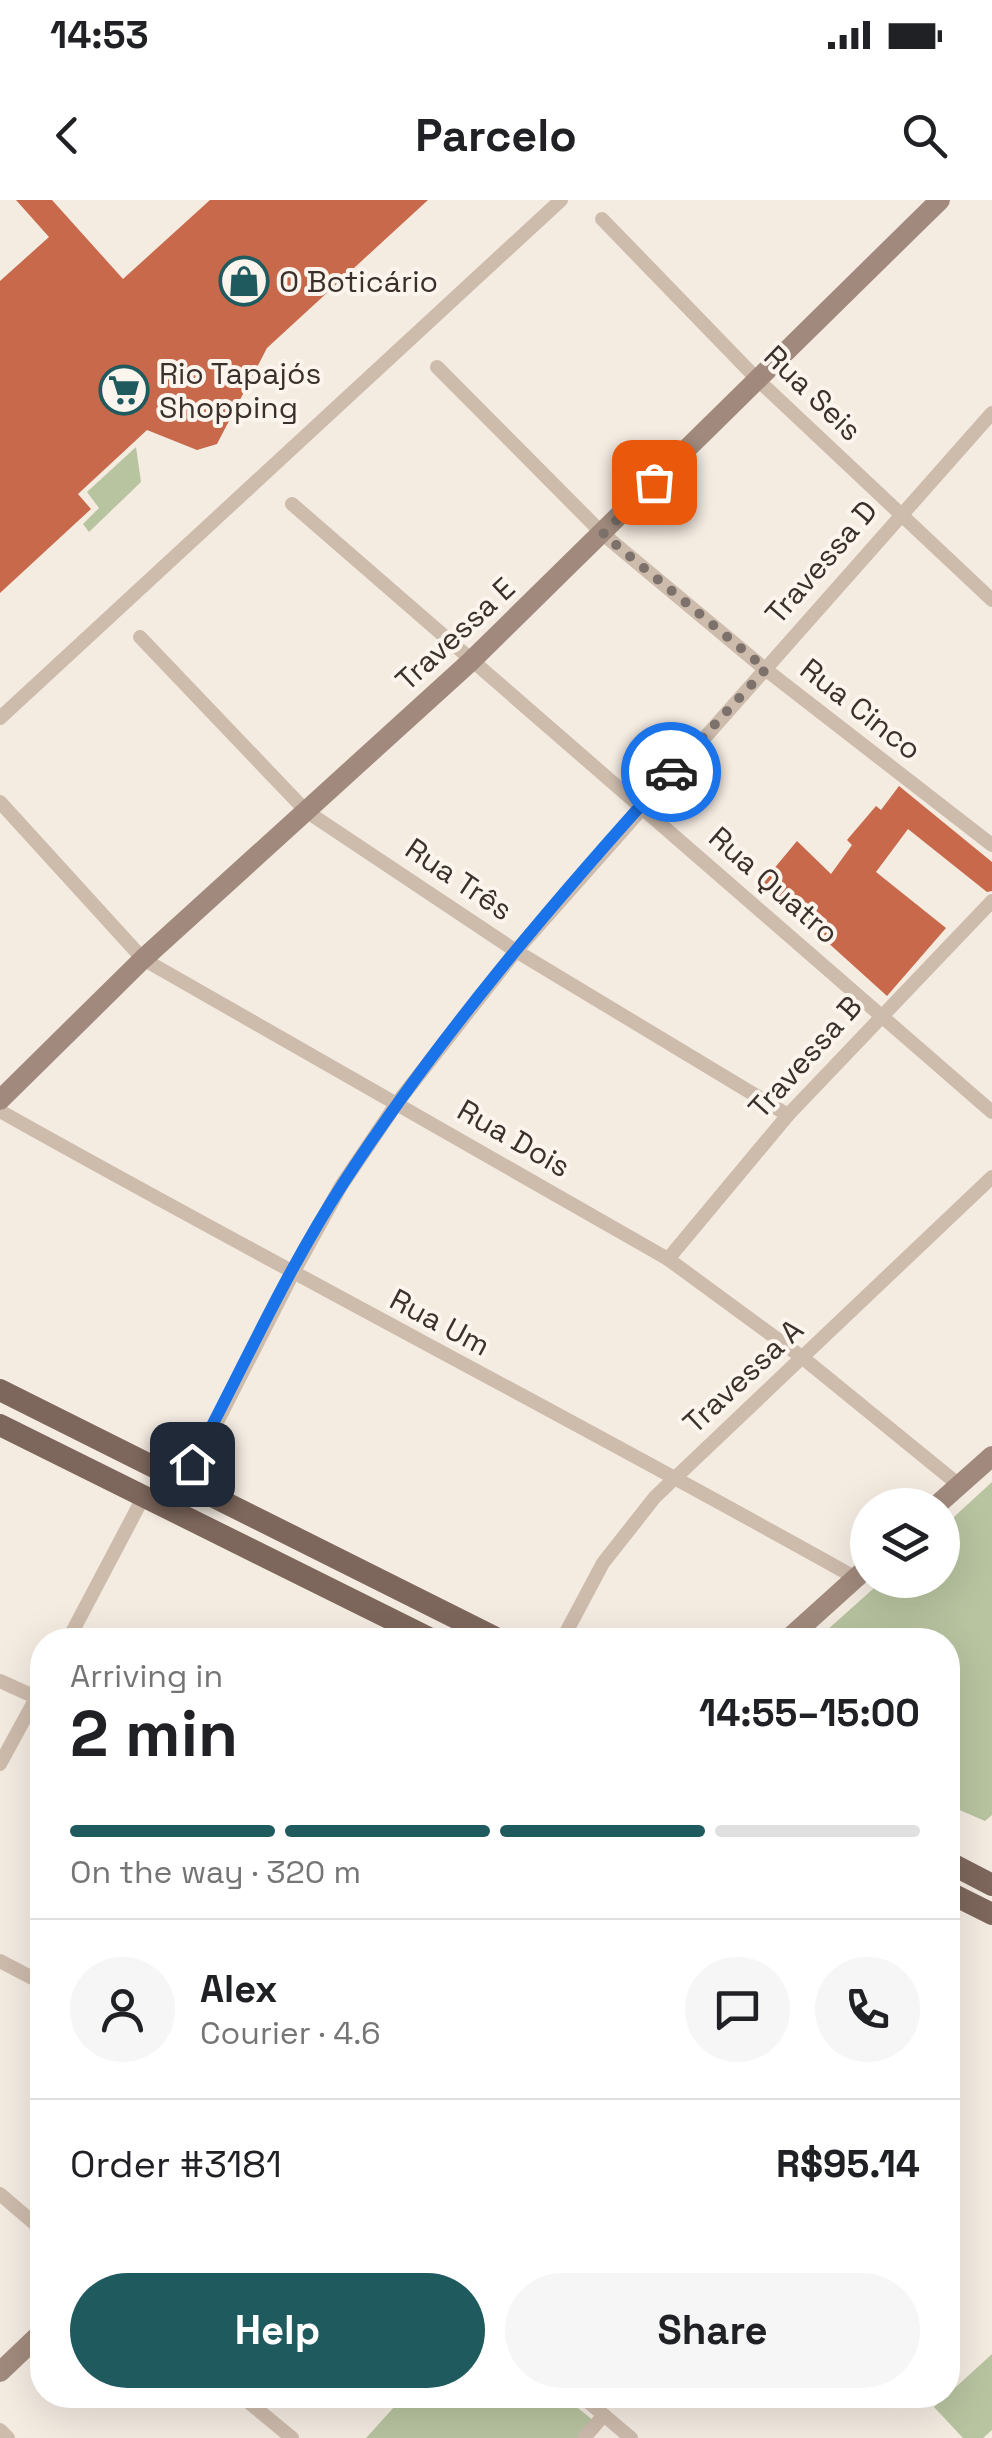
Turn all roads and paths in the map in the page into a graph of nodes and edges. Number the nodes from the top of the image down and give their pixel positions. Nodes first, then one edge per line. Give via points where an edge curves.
1 (562, 200) edge
2 (940, 200) edge
3 (602, 219) dead end
4 (437, 366) dead end
5 (758, 380) junction
6 (992, 413) edge
7 (292, 504) dead end
8 (899, 514) junction
9 (603, 534) junction
10 (992, 600) edge
11 (140, 637) dead end
12 (470, 662) junction
13 (766, 669) junction
14 (0, 718) edge
15 (0, 802) edge
16 (640, 806) junction
17 (306, 810) junction
18 (992, 845) edge
19 (992, 901) edge
20 (516, 950) junction
21 (143, 959) junction
22 (881, 1013) junction
23 (0, 1100) edge
24 (397, 1103) junction
25 (0, 1111) edge
26 (992, 1112) edge
27 (788, 1115) junction
28 (992, 1178) edge
29 (668, 1259) junction
30 (292, 1275) junction
31 (803, 1358) junction
32 (0, 1390) edge
33 (0, 1425) edge
34 (992, 1456) edge
35 (676, 1477) junction
36 (184, 1485) junction
37 (960, 1485) junction
38 (957, 1488) edge
39 (144, 1496) junction
40 (850, 1567) edge
41 (850, 1584) edge
42 (74, 1628) edge
43 (408, 1628) edge
44 (476, 1628) edge
45 (568, 1628) edge
46 (801, 1628) edge
47 (0, 1680) edge
48 (30, 1691) edge
49 (30, 1714) edge
50 (0, 1764) edge
51 (960, 1868) edge
52 (992, 1885) edge
53 (960, 1898) edge
54 (992, 1914) edge
55 (0, 1961) edge
56 (30, 1977) edge
57 (0, 2194) edge
58 (30, 2220) edge
59 (30, 2343) edge
60 (0, 2372) edge
61 (256, 2408) edge
62 (596, 2408) edge
63 (604, 2415) junction
64 (0, 2430) edge
65 (8, 2438) edge
66 (292, 2438) edge
67 (584, 2438) edge
68 (631, 2438) edge

1 - 14 street
2 - 5 street, Travessa E
3 - 5 street, Rua Seis
4 - 9 street, Rua Cinco
5 - 8 street, Rua Seis
5 - 9 street, Travessa E
6 - 8 street, Travessa D
7 - 12 street, Rua Quatro
8 - 10 street, Rua Seis
8 - 13 street, Travessa D
9 - 12 street, Travessa E
9 - 13 street, Rua Cinco
11 - 17 street, Rua Três
12 - 16 street, Rua Quatro
12 - 17 street, Travessa E
13 - 16 street, Travessa D
13 - 18 street, Rua Cinco
15 - 21 street, Rua Dois
16 - 20 street, Travessa D
16 - 22 street, Rua Quatro
17 - 20 street, Rua Três
17 - 21 street, Travessa E
19 - 22 street, Travessa B
20 - 24 street, Travessa D
20 - 27 street, Rua Três
21 - 23 street, Travessa E
21 - 24 street, Rua Dois
22 - 26 street, Rua Quatro
22 - 27 street, Travessa B
24 - 29 street, Rua Dois
24 - 30 street, Travessa D
25 - 30 street, Rua Um
27 - 29 street, Travessa B
28 - 31 street, Travessa A
29 - 31 street, Rua Dois
30 - 35 street, Rua Um
30 - 36 street, Travessa D
31 - 35 street, Travessa A
31 - 37 street, Rua Dois
32 - 36 main road
33 - 39 main road
34 - 37 street
35 - 40 street, Rua Um
35 - 45 street, Travessa A via 602,1563
36 - 44 main road
37 - 38 street
39 - 42 street
39 - 43 main road
41 - 46 street
47 - 48 street
49 - 50 street
51 - 52 main road
53 - 54 main road
55 - 56 street
57 - 58 street
59 - 60 street
61 - 66 street
62 - 63 street
63 - 67 street
63 - 68 street
64 - 65 street

